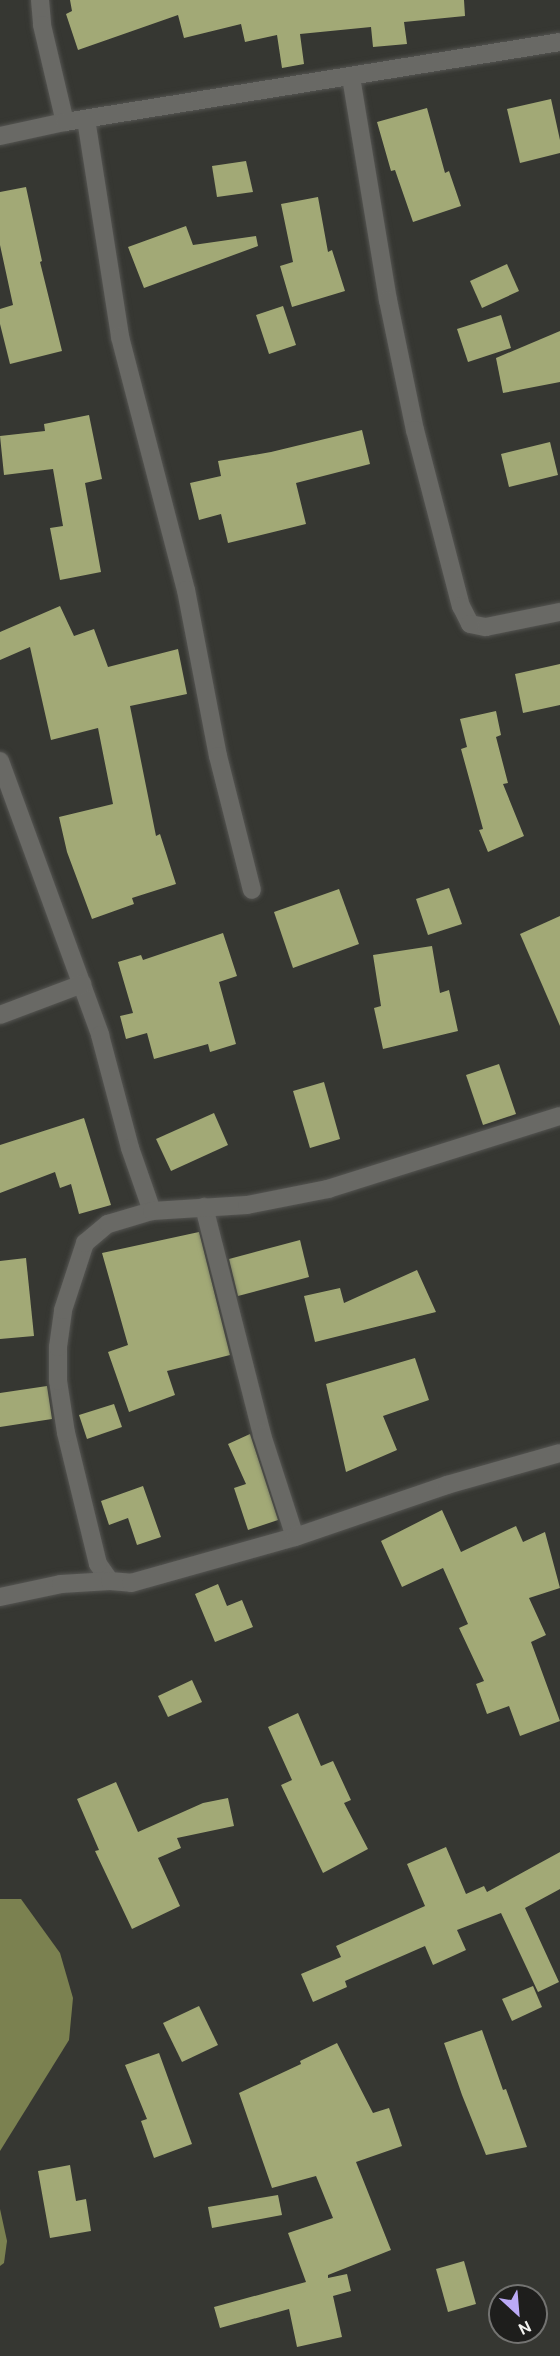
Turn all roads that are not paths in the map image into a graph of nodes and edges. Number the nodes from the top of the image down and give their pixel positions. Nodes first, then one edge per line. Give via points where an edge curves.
1 (40, 0) edge
2 (560, 42) edge
3 (351, 77) junction
4 (86, 119) junction
5 (65, 122) junction
6 (0, 136) edge
7 (560, 612) edge
8 (0, 761) edge
9 (252, 890) dead end
10 (82, 984) junction
11 (0, 1015) edge
12 (560, 1116) edge
13 (204, 1207) junction
14 (152, 1211) junction
15 (560, 1453) edge
16 (295, 1537) junction
17 (110, 1581) junction
18 (0, 1597) edge

1 - 5 street via 42,25
2 - 3 street
3 - 4 street
3 - 7 street via 414,430 461,606 470,624 486,627
4 - 5 street
4 - 9 street via 120,337 186,590 218,756
5 - 6 street
8 - 10 street
10 - 11 street
10 - 14 street
12 - 13 street via 328,1189 247,1205
13 - 14 street
13 - 16 street via 262,1435
14 - 17 street via 108,1224 85,1243 63,1310 58,1347 58,1382 66,1433 98,1564
15 - 16 street via 447,1485
16 - 17 street via 131,1583
17 - 18 street via 61,1584

